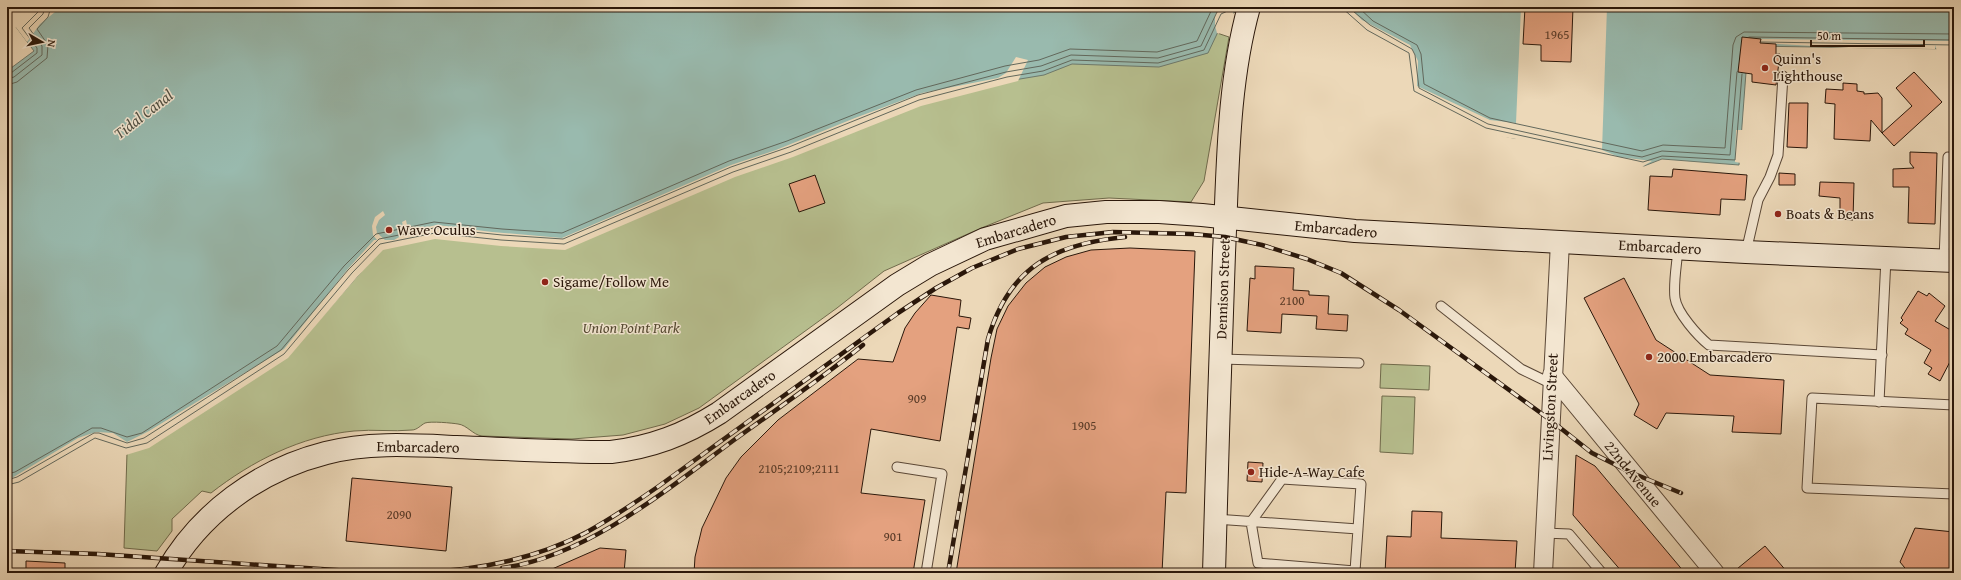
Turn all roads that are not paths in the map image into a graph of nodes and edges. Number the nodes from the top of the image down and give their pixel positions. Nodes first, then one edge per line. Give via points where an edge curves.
1 (1249, 7) edge
2 (1783, 76) dead end
3 (1948, 157) dead end
4 (1225, 218) junction
5 (1560, 242) junction
6 (1678, 248) junction
7 (1746, 252) junction
8 (1886, 258) junction
9 (1949, 261) edge
10 (1441, 306) dead end
11 (1882, 355) junction
12 (1220, 359) junction
13 (1358, 363) dead end
14 (1552, 380) junction
15 (1879, 402) junction
16 (1954, 405) edge
17 (897, 467) dead end
18 (1954, 494) edge
19 (1215, 519) junction
20 (1251, 522) junction
21 (1358, 529) junction
22 (1544, 533) junction
23 (170, 566) edge
24 (926, 573) edge
25 (1214, 573) edge
26 (1542, 573) edge
27 (1602, 573) edge
28 (1715, 573) edge

1 - 4 main road, Dennison Street via 1238,62 1230,125
2 - 7 lane via 1778,155 1758,200
3 - 9 lane
4 - 5 main road, Embarcadero via 1355,231
4 - 12 main road, Dennison Street
4 - 23 main road, Embarcadero via 1159,212 1106,212 1066,216 985,239 930,264 719,413 696,428 660,443 611,452 385,445 327,452 292,463 257,480 226,502 193,534
5 - 6 main road, Embarcadero
5 - 14 street, Livingston Street
6 - 7 main road, Embarcadero
6 - 11 lane via 1675,299 1684,318 1698,336 1710,345
7 - 8 main road, Embarcadero
8 - 9 main road, Embarcadero
8 - 11 lane
10 - 14 lane via 1521,369
11 - 15 lane
12 - 13 lane
12 - 19 main road, Dennison Street
14 - 22 street, Livingston Street
14 - 28 street, 22nd Avenue
15 - 16 lane
15 - 18 lane via 1812,398 1807,488
17 - 24 lane via 942,474
19 - 20 lane
19 - 25 main road, Dennison Street
20 - 21 lane
20 - 21 lane via 1282,479 1361,484
20 - 21 lane via 1258,563 1355,571
22 - 26 street, Livingston Street
22 - 27 lane via 1569,534

